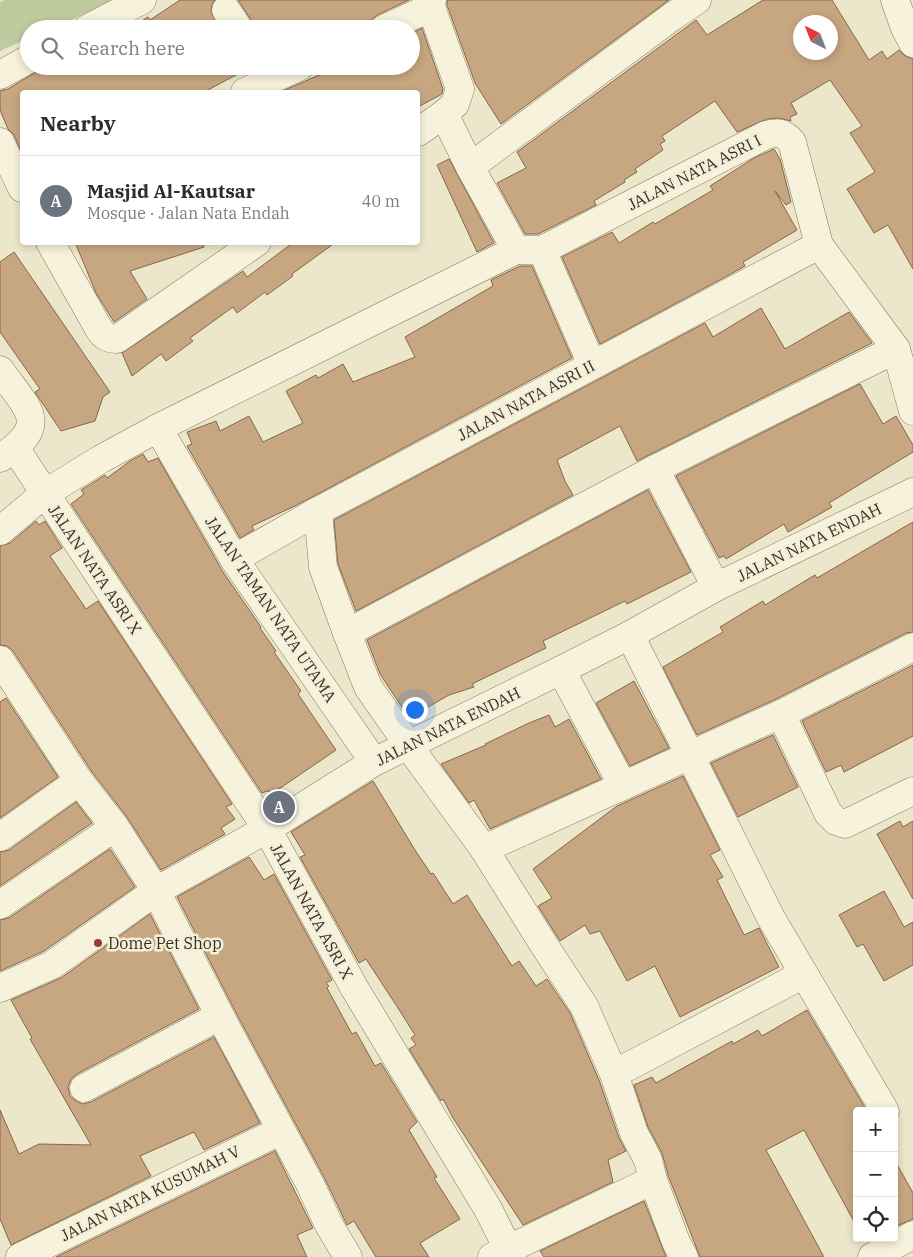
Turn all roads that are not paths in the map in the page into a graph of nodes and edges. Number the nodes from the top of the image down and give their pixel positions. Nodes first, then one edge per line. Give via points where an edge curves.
1 (142, 0) edge
2 (697, 0) edge
3 (895, 0) edge
4 (431, 4) edge
5 (104, 20) edge
6 (401, 20) edge
7 (913, 43) edge
8 (20, 64) edge
9 (0, 75) edge
10 (266, 75) edge
11 (248, 90) edge
12 (444, 114) junction
13 (420, 131) edge
14 (0, 142) edge
15 (470, 167) junction
16 (20, 184) edge
17 (52, 245) edge
18 (253, 245) edge
19 (819, 245) junction
20 (529, 250) junction
21 (896, 349) junction
22 (592, 365) junction
23 (0, 370) edge
24 (913, 411) edge
25 (158, 428) junction
26 (8, 453) edge
27 (655, 469) junction
28 (913, 492) edge
29 (44, 494) junction
30 (318, 511) junction
31 (0, 531) edge
32 (234, 559) junction
33 (716, 587) junction
34 (347, 633) junction
35 (630, 635) junction
36 (913, 647) edge
37 (560, 670) junction
38 (4, 675) edge
39 (781, 714) junction
40 (409, 745) junction
41 (690, 756) junction
42 (374, 762) junction
43 (79, 781) junction
44 (623, 786) junction
45 (913, 791) edge
46 (115, 828) junction
47 (267, 829) junction
48 (0, 837) edge
49 (484, 849) junction
50 (156, 891) junction
51 (0, 905) edge
52 (804, 974) junction
53 (0, 988) edge
54 (220, 1016) junction
55 (614, 1074) junction
56 (84, 1088) dead end
57 (883, 1107) edge
58 (280, 1131) junction
59 (653, 1180) junction
60 (913, 1235) edge
61 (504, 1255) edge
62 (20, 1257) edge
63 (348, 1257) edge
64 (684, 1257) edge
65 (872, 1257) edge

1 - 5 street
2 - 15 street
3 - 7 street
4 - 6 street
4 - 12 street via 460,89 455,104
8 - 9 street
10 - 11 street
12 - 13 street
12 - 15 street
14 - 16 street
15 - 20 street
17 - 18 street via 99,329 112,339 117,339
19 - 20 street, JALAN NATA ASRI I via 792,142 786,135 777,133 766,135
19 - 21 street, JALAN NATA ASRI I
19 - 22 street, JALAN NATA ASRI II
20 - 22 street
20 - 25 street
21 - 24 street, JALAN NATA ASRI I
21 - 27 street
22 - 30 street, JALAN NATA ASRI II
23 - 26 street via 31,415 32,426 26,437
25 - 29 street
25 - 32 street, JALAN TAMAN NATA UTAMA
26 - 29 street, JALAN NATA ASRI X
27 - 33 street
27 - 34 street
28 - 33 street, JALAN NATA ENDAH
29 - 31 street
29 - 47 street, JALAN NATA ASRI X
30 - 32 street, JALAN NATA ASRI II
30 - 34 street via 323,567
32 - 42 street, JALAN TAMAN NATA UTAMA
33 - 35 street, JALAN NATA ENDAH
34 - 40 street via 368,687
35 - 37 street, JALAN NATA ENDAH
35 - 41 street
36 - 39 street
37 - 40 street, JALAN NATA ENDAH
37 - 44 street
38 - 43 street
39 - 41 street
39 - 45 street via 828,813 836,821 845,824
40 - 42 street, JALAN NATA ENDAH
40 - 49 street
41 - 44 street
41 - 52 street via 771,918
42 - 47 street, JALAN NATA ENDAH
43 - 46 street
43 - 48 street
44 - 49 street
46 - 50 street
46 - 51 street
47 - 50 street, JALAN NATA ENDAH
47 - 61 street, JALAN NATA ASRI X via 355,989 488,1209
49 - 55 street via 584,1006
50 - 53 street, JALAN NATA ENDAH via 52,965
50 - 54 street
52 - 55 street
52 - 57 street
54 - 56 street
54 - 58 street
55 - 59 street
58 - 62 street, JALAN NATA KUSUMAH V
58 - 63 street
59 - 61 street
59 - 64 street
60 - 65 street

